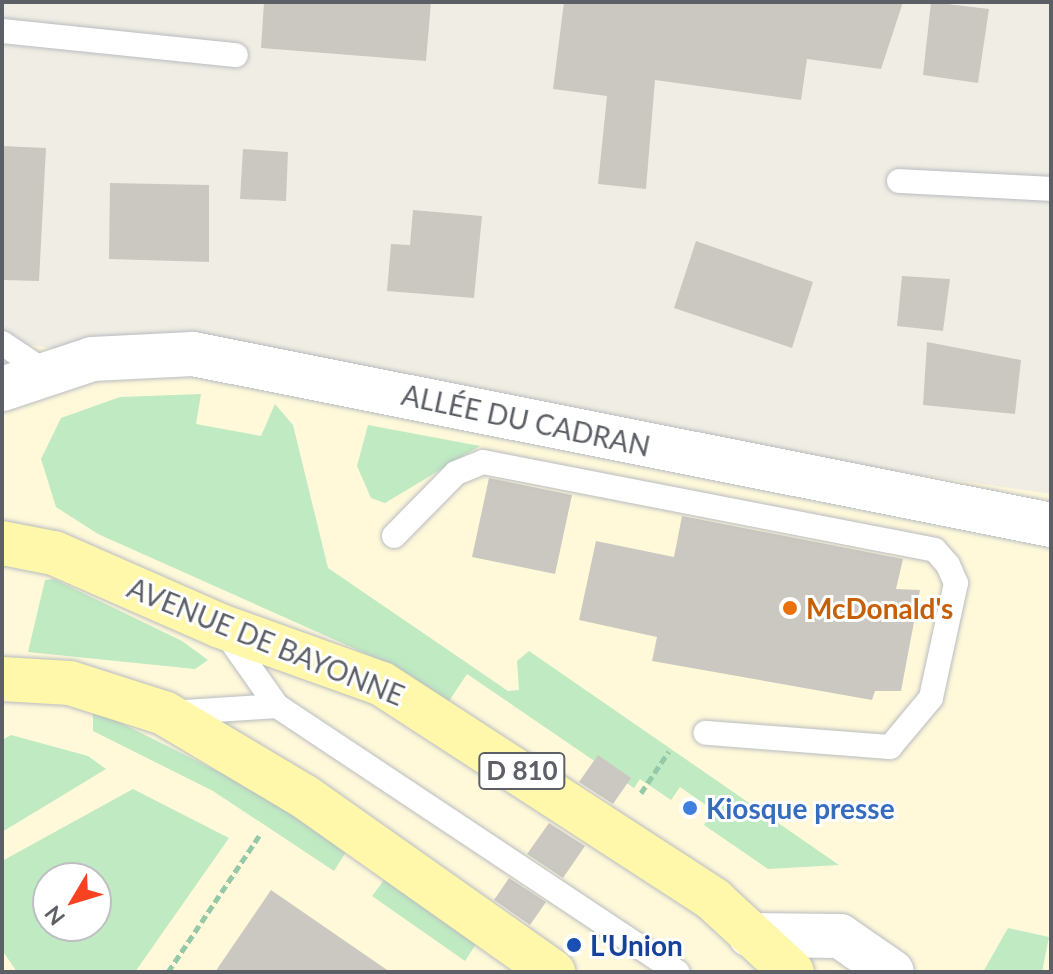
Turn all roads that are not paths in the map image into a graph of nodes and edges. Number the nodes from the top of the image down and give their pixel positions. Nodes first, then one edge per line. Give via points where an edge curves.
1 (2, 31) edge
2 (236, 55) dead end
3 (899, 181) dead end
4 (1051, 189) edge
5 (2, 343) edge
6 (47, 373) junction
7 (2, 389) edge
8 (1051, 525) edge
9 (394, 536) dead end
10 (2, 543) edge
11 (220, 626) junction
12 (2, 679) edge
13 (277, 706) junction
14 (164, 713) junction
15 (706, 733) dead end
16 (750, 935) junction
17 (553, 972) edge
18 (678, 972) edge
19 (792, 972) edge
20 (892, 972) edge

1 - 2 lane
3 - 4 lane
5 - 6 lane
6 - 7 street, ALLÉE DU CADRAN
6 - 8 street, ALLÉE DU CADRAN via 92,359 193,354
9 - 15 lane via 456,473 483,462 935,550 948,565 956,583 931,698 890,747
10 - 11 main road, AVENUE DE BAYONNE / D 810 via 54,553
11 - 13 lane
11 - 16 main road, AVENUE DE BAYONNE / D 810 via 382,684 460,729 714,900
12 - 14 main road via 70,683
13 - 14 lane
13 - 18 lane
14 - 17 main road via 305,797
16 - 19 main road, AVENUE DE BAYONNE / D 810
16 - 20 street via 840,936

